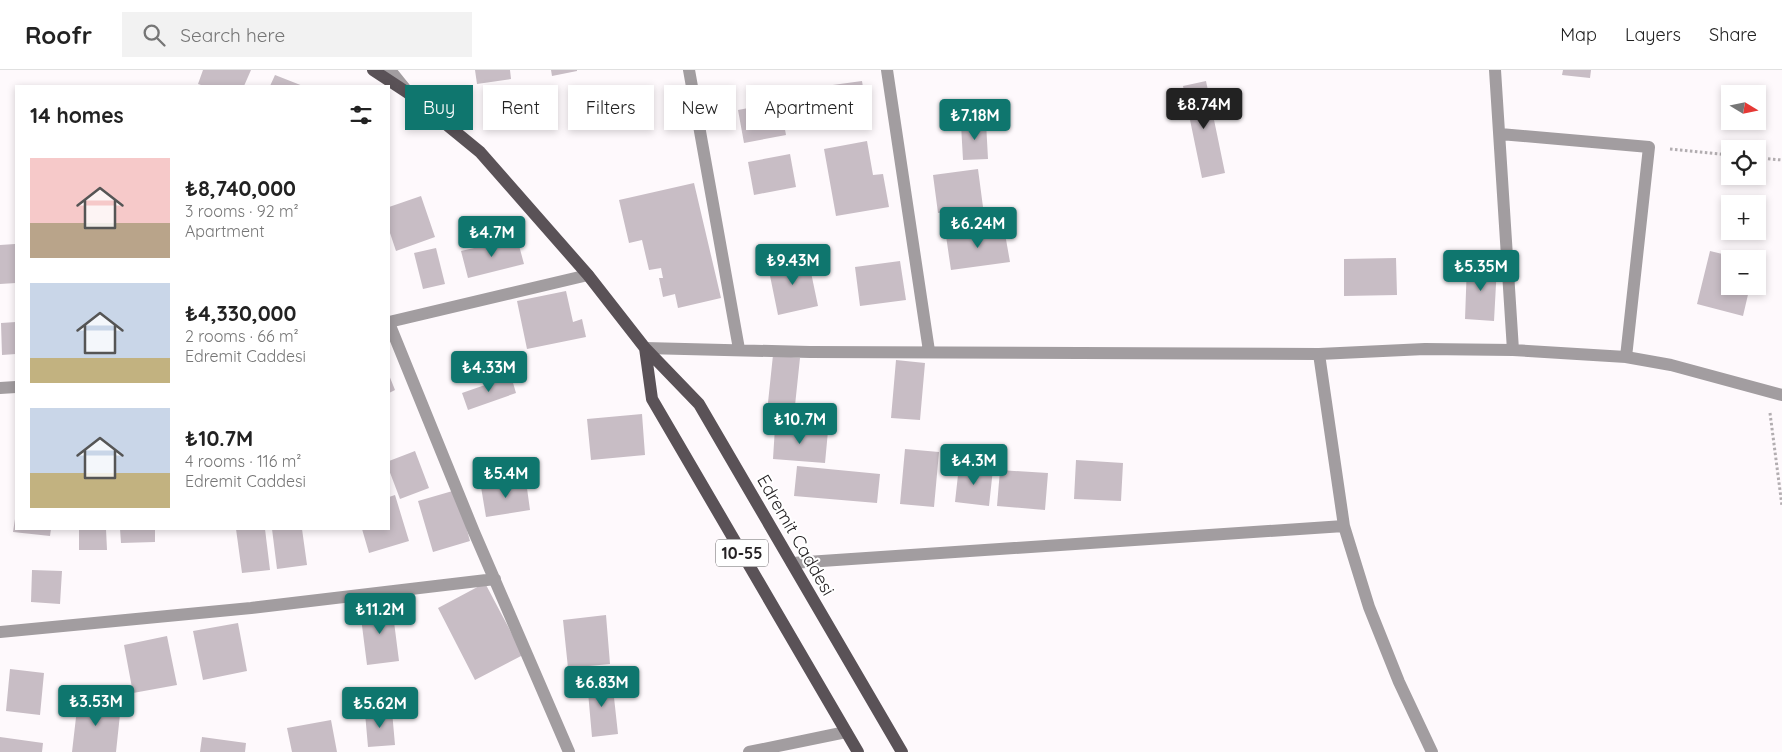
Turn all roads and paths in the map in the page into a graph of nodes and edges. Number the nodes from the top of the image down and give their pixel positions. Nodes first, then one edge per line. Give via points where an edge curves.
1 (373, 70) edge
2 (390, 70) edge
3 (689, 70) edge
4 (887, 70) edge
5 (1495, 70) edge
6 (405, 89) edge
7 (405, 91) edge
8 (453, 130) edge
9 (1500, 134) junction
10 (1649, 147) junction
11 (1721, 154) edge
12 (1766, 159) edge
13 (1782, 160) edge
14 (588, 275) junction
15 (390, 323) edge
16 (390, 325) edge
17 (645, 348) junction
18 (739, 349) junction
19 (1513, 350) junction
20 (929, 351) junction
21 (1320, 354) junction
22 (1626, 357) junction
23 (15, 387) edge
24 (0, 388) edge
25 (1767, 391) junction
26 (1782, 395) edge
27 (1782, 506) edge
28 (1344, 526) junction
29 (792, 563) junction
30 (495, 579) junction
31 (0, 632) edge
32 (846, 732) junction
33 (569, 752) edge
34 (749, 752) edge
35 (858, 752) edge
36 (902, 752) edge
37 (1432, 752) edge

1 - 7 main road, Edremit Caddesi
2 - 6 street
3 - 18 street
4 - 20 street
5 - 9 street
8 - 14 main road, Edremit Caddesi via 480,152
9 - 10 street
9 - 19 street
10 - 11 path
10 - 22 street
12 - 13 path
14 - 15 street
14 - 17 main road, Edremit Caddesi
16 - 30 street
17 - 18 street
17 - 29 main road, Edremit Caddesi via 699,404
17 - 32 main road, 10-55 via 652,399
18 - 20 street
19 - 21 street
19 - 22 street
20 - 21 street
21 - 28 street
22 - 25 street via 1671,365
23 - 24 street
25 - 26 street
25 - 27 path
28 - 29 street
28 - 37 street via 1369,607
29 - 36 main road, Edremit Caddesi
30 - 31 street via 251,608
30 - 33 street
32 - 34 street
32 - 35 main road, 10-55

